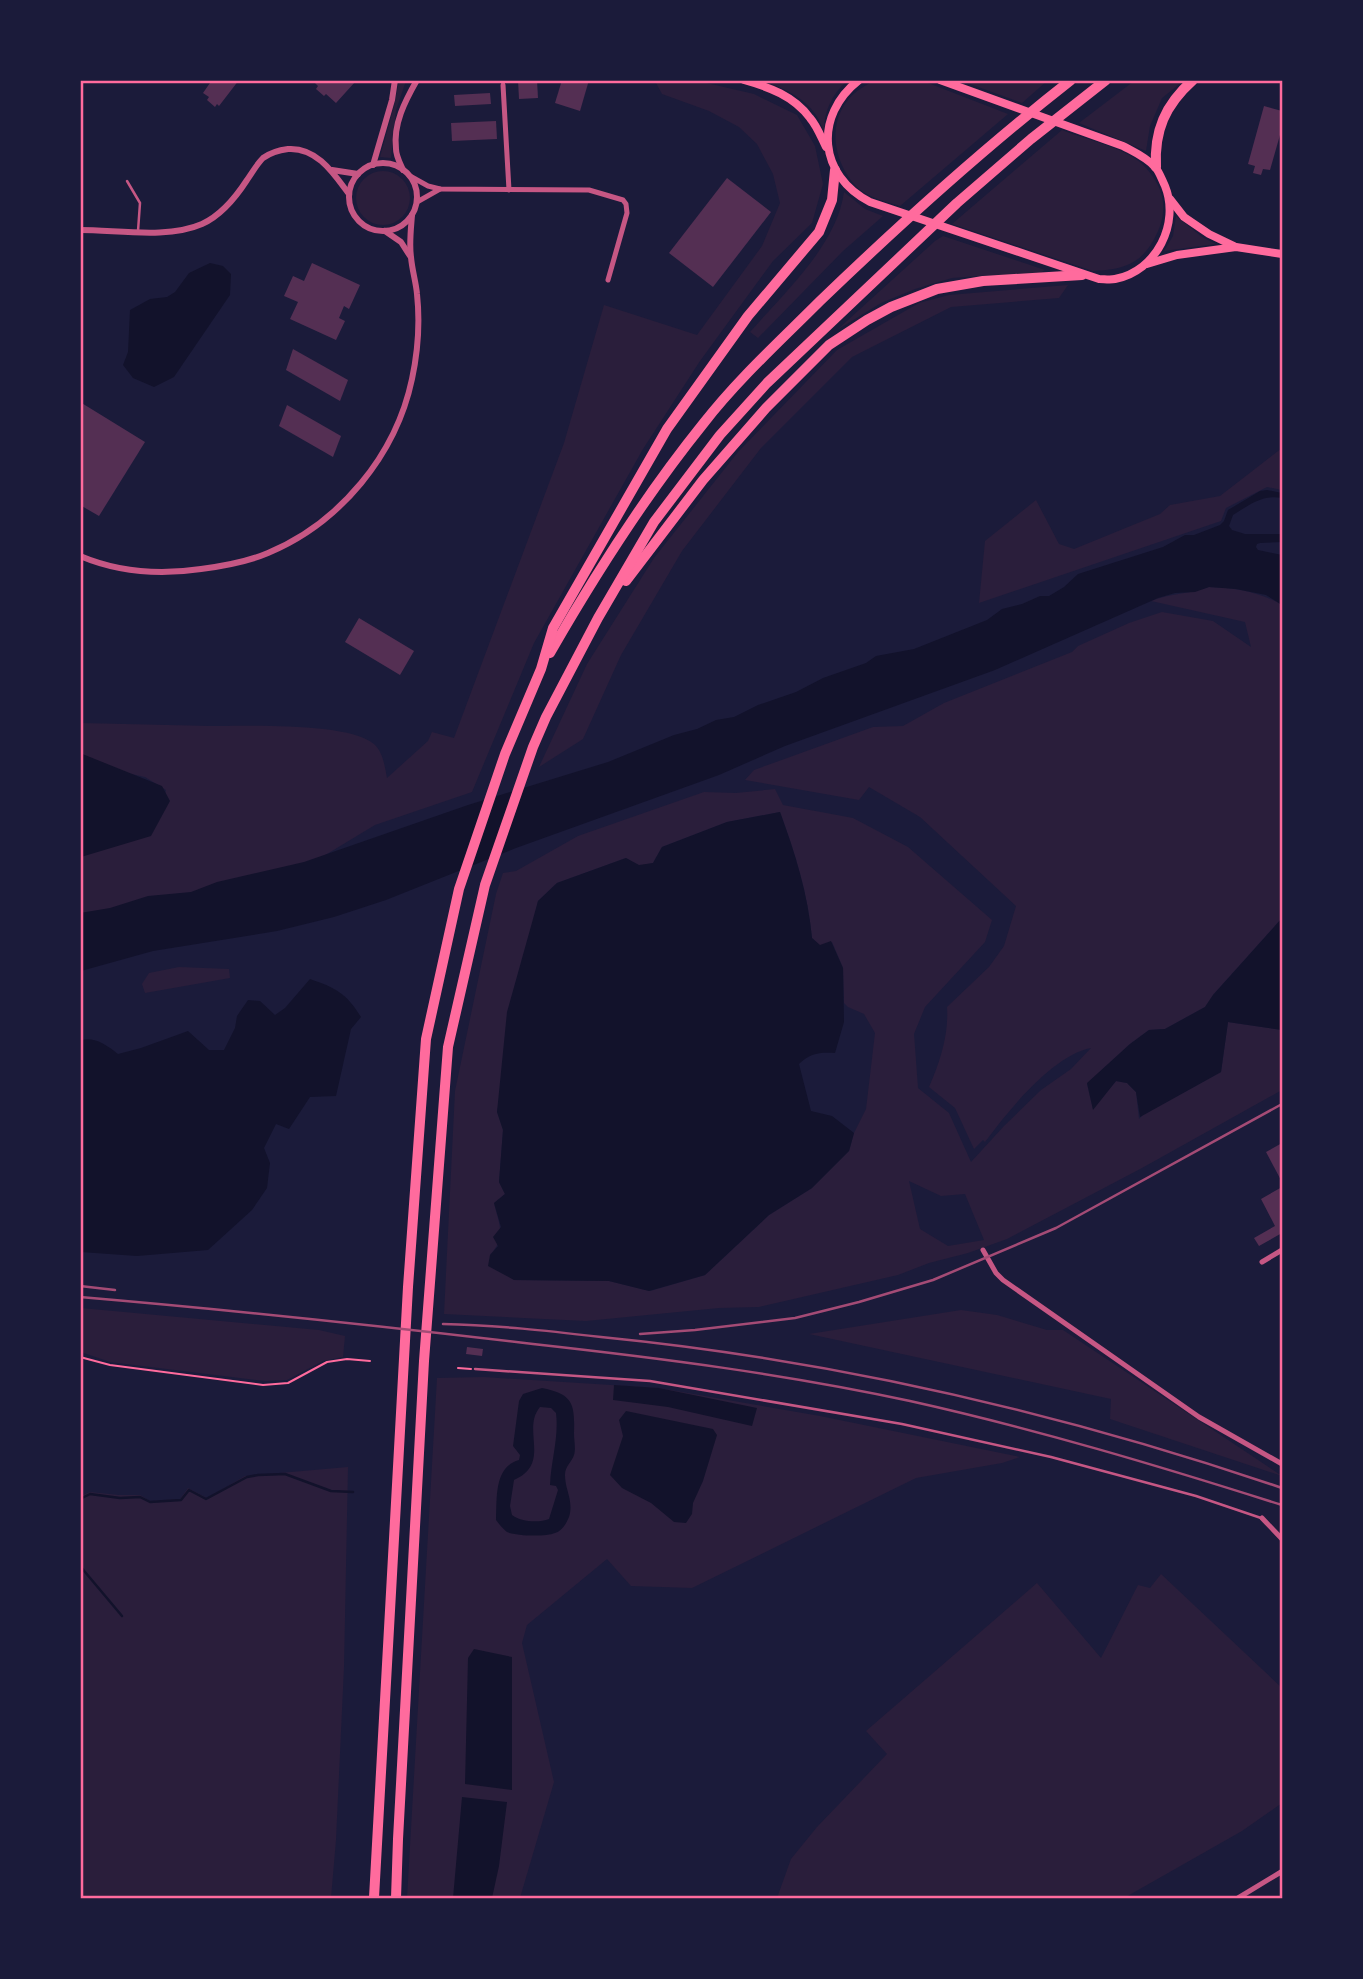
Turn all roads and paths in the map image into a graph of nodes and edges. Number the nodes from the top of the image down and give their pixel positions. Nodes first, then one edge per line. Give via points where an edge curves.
1 (395, 80) edge
2 (417, 80) edge
3 (744, 80) edge
4 (859, 80) edge
5 (940, 80) edge
6 (1107, 80) edge
7 (1193, 80) edge
8 (1067, 84) edge
9 (503, 85) dead end
10 (829, 152) junction
11 (373, 164) junction
12 (1156, 167) junction
13 (332, 170) junction
14 (403, 170) junction
15 (835, 170) junction
16 (358, 174) junction
17 (410, 176) junction
18 (127, 181) dead end
19 (440, 189) junction
20 (509, 190) junction
21 (349, 194) junction
22 (1170, 199) junction
23 (417, 202) junction
24 (412, 215) junction
25 (80, 230) edge
26 (138, 231) junction
27 (385, 231) junction
28 (1236, 247) junction
29 (1283, 254) edge
30 (410, 256) junction
31 (1141, 266) junction
32 (1082, 275) junction
33 (608, 280) dead end
34 (80, 556) edge
35 (598, 618) junction
36 (541, 668) junction
37 (983, 1250) dead end
38 (1283, 1250) edge
39 (1262, 1262) dead end
40 (80, 1357) edge
41 (370, 1361) dead end
42 (458, 1368) dead end
43 (475, 1369) joint
44 (1283, 1464) edge
45 (1262, 1518) joint
46 (1283, 1539) edge
47 (1282, 1870) edge
48 (374, 1899) edge
49 (396, 1899) edge
50 (1238, 1899) edge

1 - 11 street
2 - 14 street via 396,133
3 - 10 main road via 782,93 798,104
4 - 10 main road via 833,110
5 - 12 main road via 1123,146
6 - 35 highway via 957,203 767,383 720,435 654,522
7 - 12 highway via 1164,114 1155,146
8 - 36 highway via 933,195 753,367 704,422 637,511
9 - 20 street
10 - 15 main road
11 - 14 street via 389,163
11 - 16 street
12 - 22 main road
13 - 16 street
13 - 21 street
13 - 26 street via 309,153 281,150 262,159 237,195 206,223 174,232
14 - 17 street
15 - 32 main road via 852,191 870,202
15 - 36 highway via 832,200 819,232 748,316 667,429 553,628
16 - 21 street
17 - 19 street
17 - 23 street
18 - 26 lane via 140,203
19 - 20 street
19 - 23 street
20 - 33 street via 589,190 623,200 627,213
21 - 27 street via 359,220
22 - 28 main road via 1184,217
22 - 31 main road via 1166,234
23 - 24 street
24 - 27 street
24 - 30 street
25 - 26 street
27 - 30 street via 401,242
28 - 29 main road
28 - 31 main road via 1177,255
30 - 34 street via 419,325 408,395 379,460 343,503 311,530 268,554 218,567 156,572 124,569
31 - 32 main road via 1115,279
32 - 35 highway via 983,281 937,289 891,307 829,345 703,480
35 - 49 highway via 533,747 485,885 448,1047 429,1289
36 - 48 highway via 505,754 459,889 426,1039
37 - 44 street via 1003,1280 1199,1417
38 - 39 street
40 - 41 path via 263,1385 288,1383 327,1362
42 - 43 path
43 - 45 lane via 650,1381 902,1424 1051,1457
45 - 46 street
47 - 50 street

